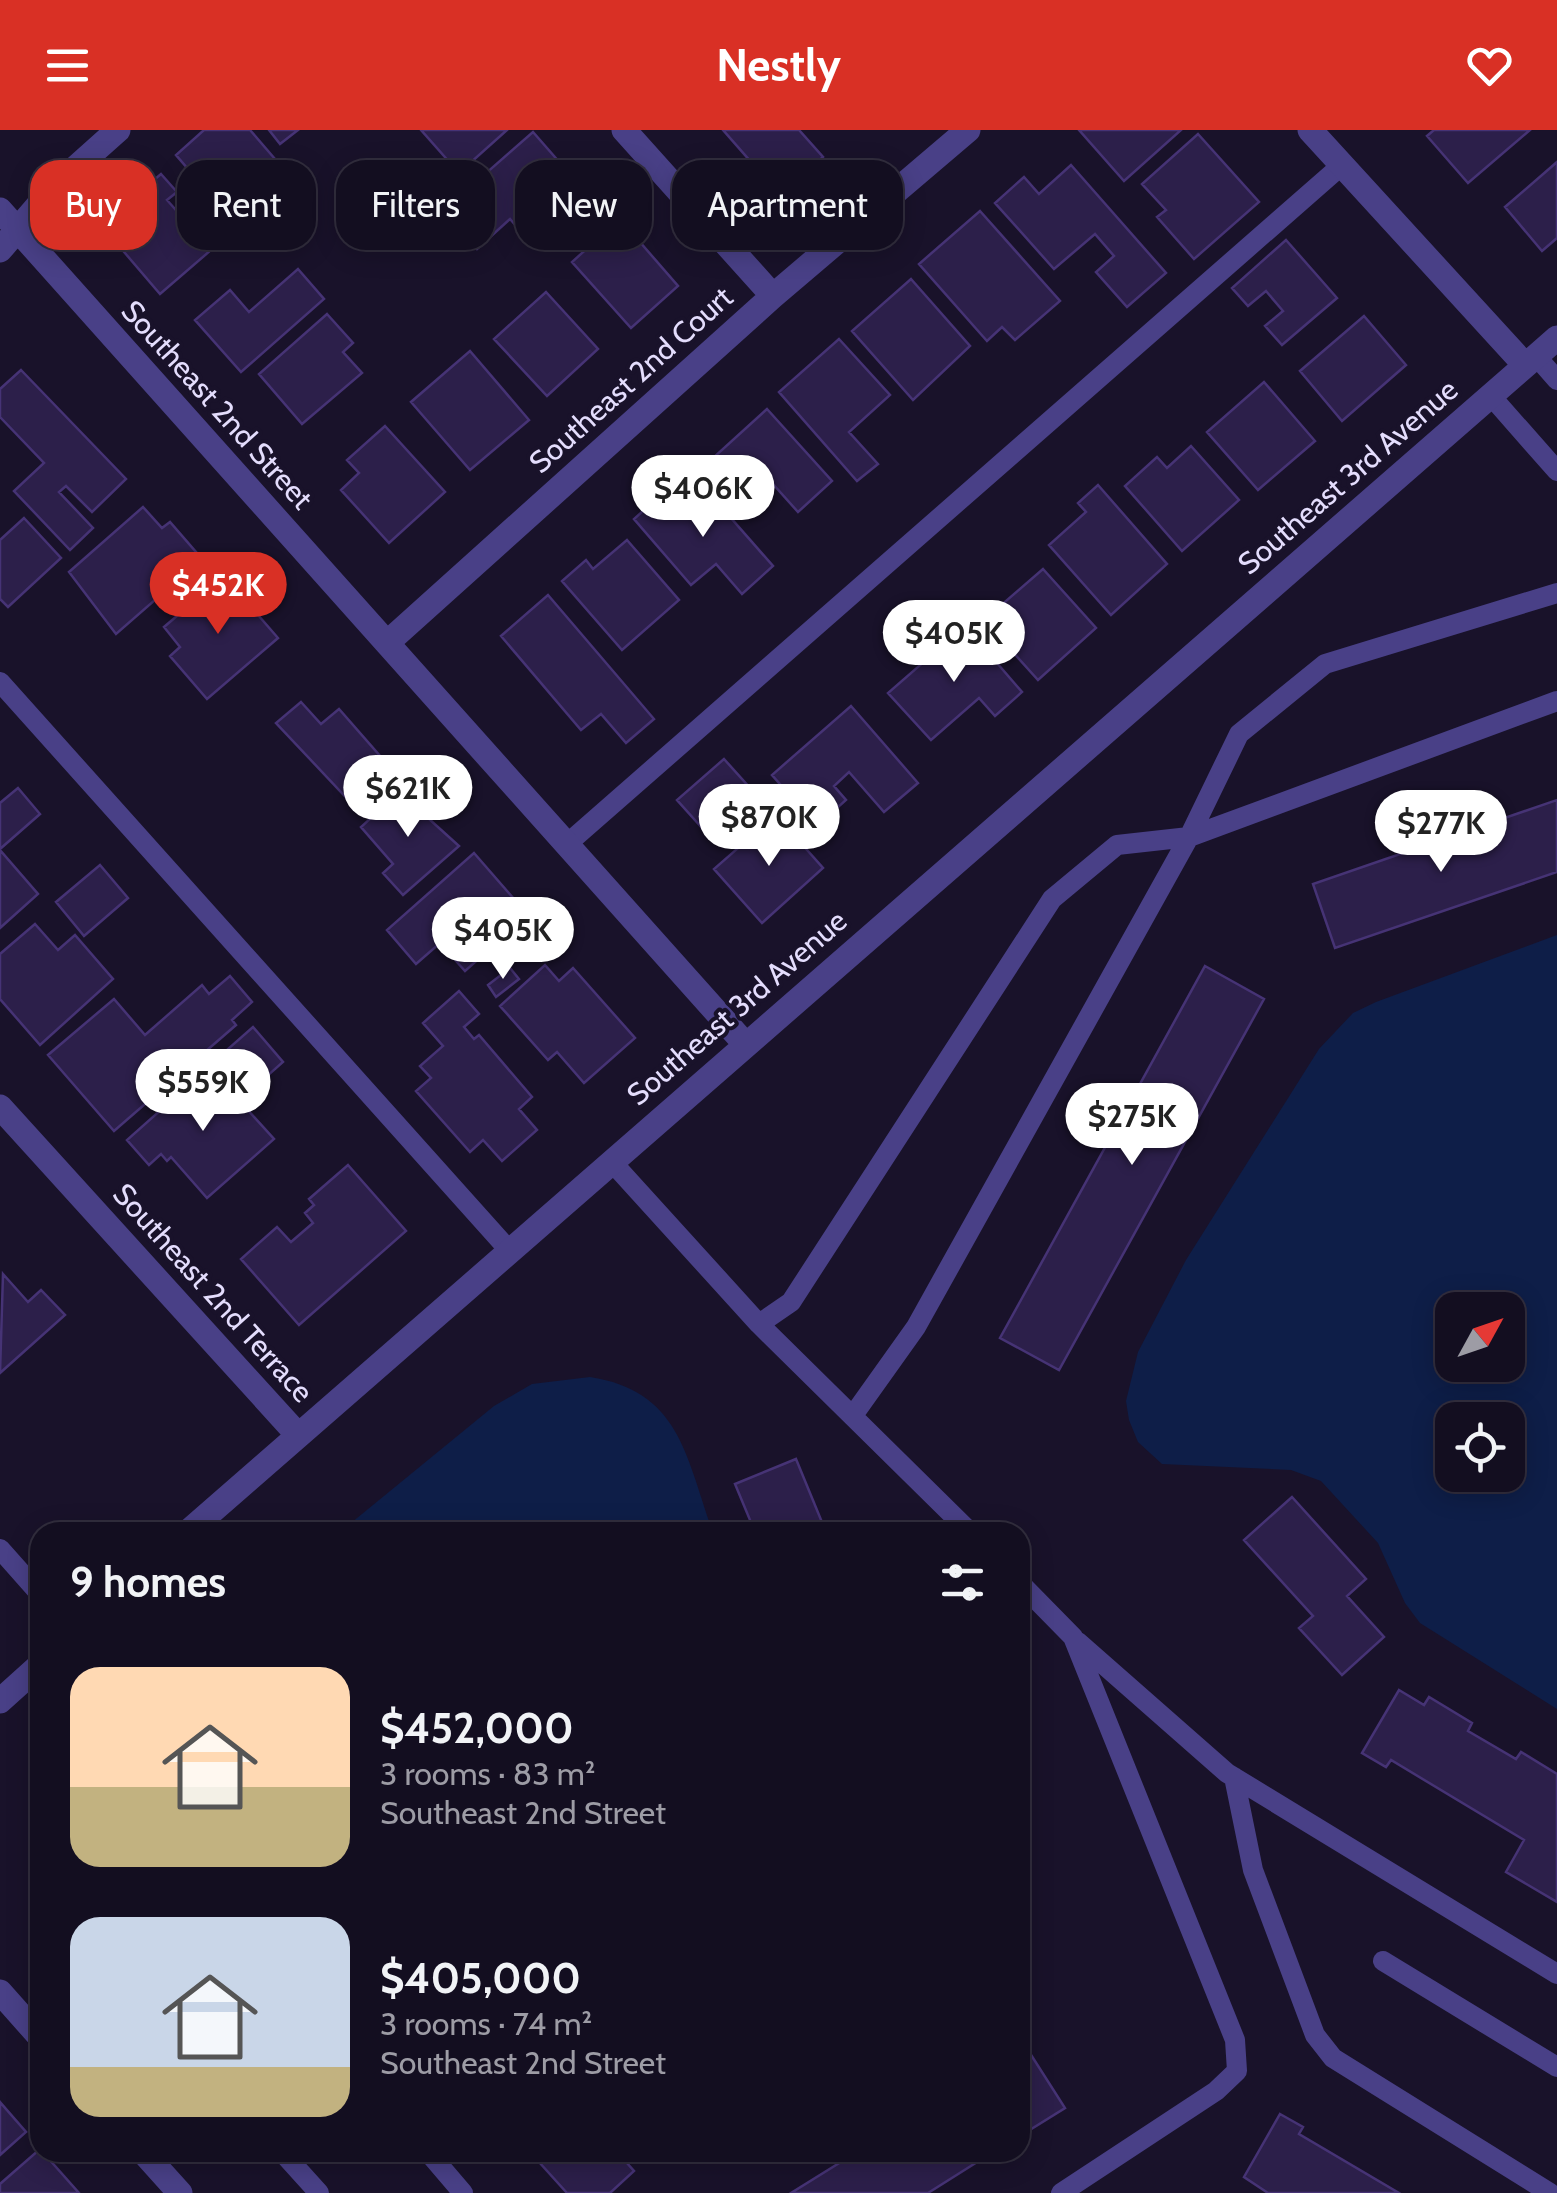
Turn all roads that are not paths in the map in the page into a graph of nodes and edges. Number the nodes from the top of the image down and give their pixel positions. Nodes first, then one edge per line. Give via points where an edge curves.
1 (118, 130) edge
2 (624, 130) edge
3 (968, 130) edge
4 (1310, 130) edge
5 (1342, 166) junction
6 (0, 210) edge
7 (18, 230) junction
8 (0, 250) edge
9 (773, 296) junction
10 (1557, 338) edge
11 (1531, 361) junction
12 (1557, 380) edge
13 (1491, 396) junction
14 (1557, 471) edge
15 (1557, 592) edge
16 (386, 643) junction
17 (0, 682) edge
18 (1557, 701) edge
19 (1189, 837) junction
20 (567, 844) junction
21 (746, 1045) junction
22 (0, 1107) edge
23 (611, 1161) junction
24 (509, 1250) junction
25 (759, 1324) junction
26 (854, 1414) junction
27 (298, 1434) junction
28 (199, 1522) edge
29 (960, 1522) edge
30 (0, 1549) edge
31 (30, 1583) edge
32 (1030, 1593) edge
33 (1073, 1637) junction
34 (30, 1674) edge
35 (0, 1700) edge
36 (1234, 1777) junction
37 (1383, 1961) dead end
38 (1557, 1974) edge
39 (0, 1992) edge
40 (30, 2026) edge
41 (1557, 2067) edge
42 (152, 2162) edge
43 (291, 2162) edge
44 (437, 2162) edge
45 (180, 2193) edge
46 (319, 2193) edge
47 (464, 2193) edge
48 (1061, 2193) edge
49 (1550, 2193) edge

1 - 7 street
2 - 9 street
3 - 9 street, Southeast 2nd Court
4 - 5 street
5 - 11 street
5 - 20 lane
6 - 7 street, Southeast 2nd Street
7 - 8 street
7 - 16 street, Southeast 2nd Street
9 - 16 street, Southeast 2nd Court
10 - 11 street, Southeast 3rd Avenue
11 - 12 lane
11 - 13 street, Southeast 3rd Avenue
13 - 14 lane
13 - 21 street, Southeast 3rd Avenue
15 - 19 lane via 1325,664 1239,734
16 - 20 street, Southeast 2nd Street
17 - 24 lane
18 - 19 lane
19 - 25 lane via 1117,845 1052,899 790,1302
19 - 26 lane via 916,1328
20 - 21 street, Southeast 2nd Street
21 - 23 street, Southeast 3rd Avenue
22 - 27 street, Southeast 2nd Terrace
23 - 24 street, Southeast 3rd Avenue
23 - 25 lane
24 - 27 street, Southeast 3rd Avenue
25 - 26 lane
26 - 29 lane
27 - 28 street, Southeast 3rd Avenue
30 - 31 lane
32 - 33 lane
33 - 36 lane
33 - 48 lane via 1236,2040 1237,2071
34 - 35 street
36 - 38 lane
36 - 49 lane via 1254,1870 1315,2035 1332,2058
37 - 41 lane
39 - 40 street
42 - 45 street
43 - 46 lane
44 - 47 lane

